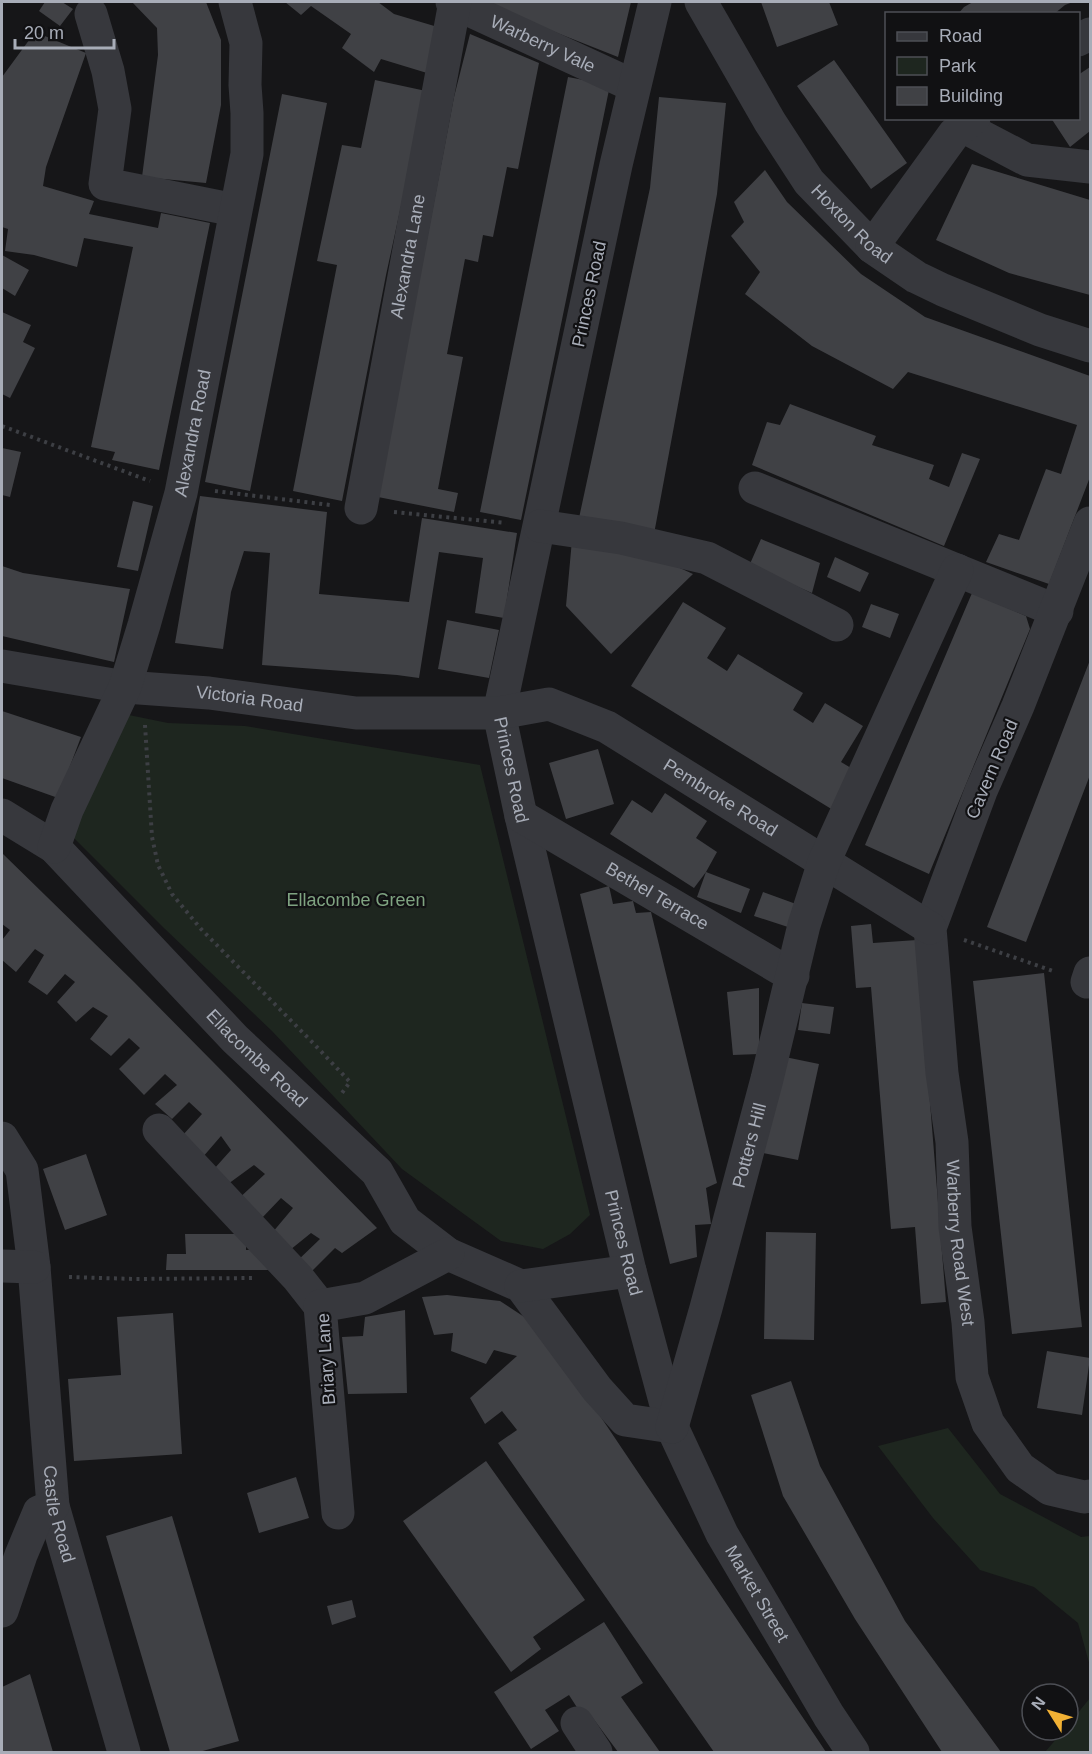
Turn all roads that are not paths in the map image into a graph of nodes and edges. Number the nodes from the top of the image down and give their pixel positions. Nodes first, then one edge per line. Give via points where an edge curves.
1 (235, 2) edge
2 (454, 2) edge
3 (655, 2) edge
4 (701, 2) edge
5 (91, 14) dead end
6 (634, 86) junction
7 (969, 123) edge
8 (1090, 167) edge
9 (235, 210) junction
10 (872, 247) junction
11 (1090, 346) edge
12 (755, 488) dead end
13 (362, 508) dead end
14 (1090, 522) edge
15 (540, 526) junction
16 (957, 570) junction
17 (1057, 611) junction
18 (837, 625) dead end
19 (2, 666) edge
20 (133, 688) junction
21 (499, 713) junction
22 (2, 815) edge
23 (521, 816) junction
24 (54, 846) junction
25 (824, 862) junction
26 (930, 928) junction
27 (793, 976) junction
28 (159, 1130) dead end
29 (2, 1138) edge
30 (448, 1254) junction
31 (2, 1266) edge
32 (34, 1267) junction
33 (630, 1271) junction
34 (521, 1286) junction
35 (320, 1306) junction
36 (672, 1427) junction
37 (1090, 1496) edge
38 (53, 1506) junction
39 (338, 1513) dead end
40 (2, 1611) edge
41 (577, 1723) dead end
42 (124, 1752) edge
43 (596, 1752) edge
44 (853, 1752) edge

1 - 9 street, Alexandra Road via 246,43 247,113 247,153
2 - 6 street, Warberry Vale
2 - 13 street, Alexandra Lane
3 - 6 street, Princes Road
4 - 10 street, Hoxton Road via 809,182
5 - 9 street via 115,109 105,184
6 - 15 street, Princes Road
7 - 8 street via 1027,160
7 - 10 street via 954,134
9 - 20 street, Alexandra Road via 181,493 144,625
10 - 11 street, Hoxton Road via 916,277 944,290
12 - 16 street
14 - 17 street, Cavern Road
15 - 18 street via 621,538 707,558
15 - 21 street, Princes Road
16 - 17 street
16 - 25 street, Potters Hill
17 - 26 street, Cavern Road via 981,791
19 - 20 street, Victoria Road
20 - 21 street, Victoria Road via 209,693 356,713
20 - 24 street, Alexandra Road via 67,810
21 - 23 street, Princes Road
21 - 25 street, Pembroke Road via 549,704 607,727
22 - 24 street, Ellacombe Road
23 - 27 street, Bethel Terrace
23 - 33 street, Princes Road
24 - 30 street, Ellacombe Road via 235,1039 377,1172 405,1221
25 - 26 street, Pembroke Road
25 - 27 street, Potters Hill
26 - 37 street, Warberry Road West via 972,1377 988,1423 1020,1468 1050,1489
27 - 36 street, Potters Hill
28 - 35 street
29 - 32 street, Castle Road via 22,1170
30 - 34 street, Ellacombe Road
30 - 35 street, Briary Lane via 365,1298
31 - 32 street
32 - 38 street, Castle Road
33 - 34 street
33 - 36 street, Princes Road
34 - 36 street, Ellacombe Road via 597,1389 625,1420
35 - 39 street, Briary Lane
36 - 44 street, Market Street via 722,1534
38 - 40 street via 39,1512
38 - 42 street, Castle Road
41 - 43 street

